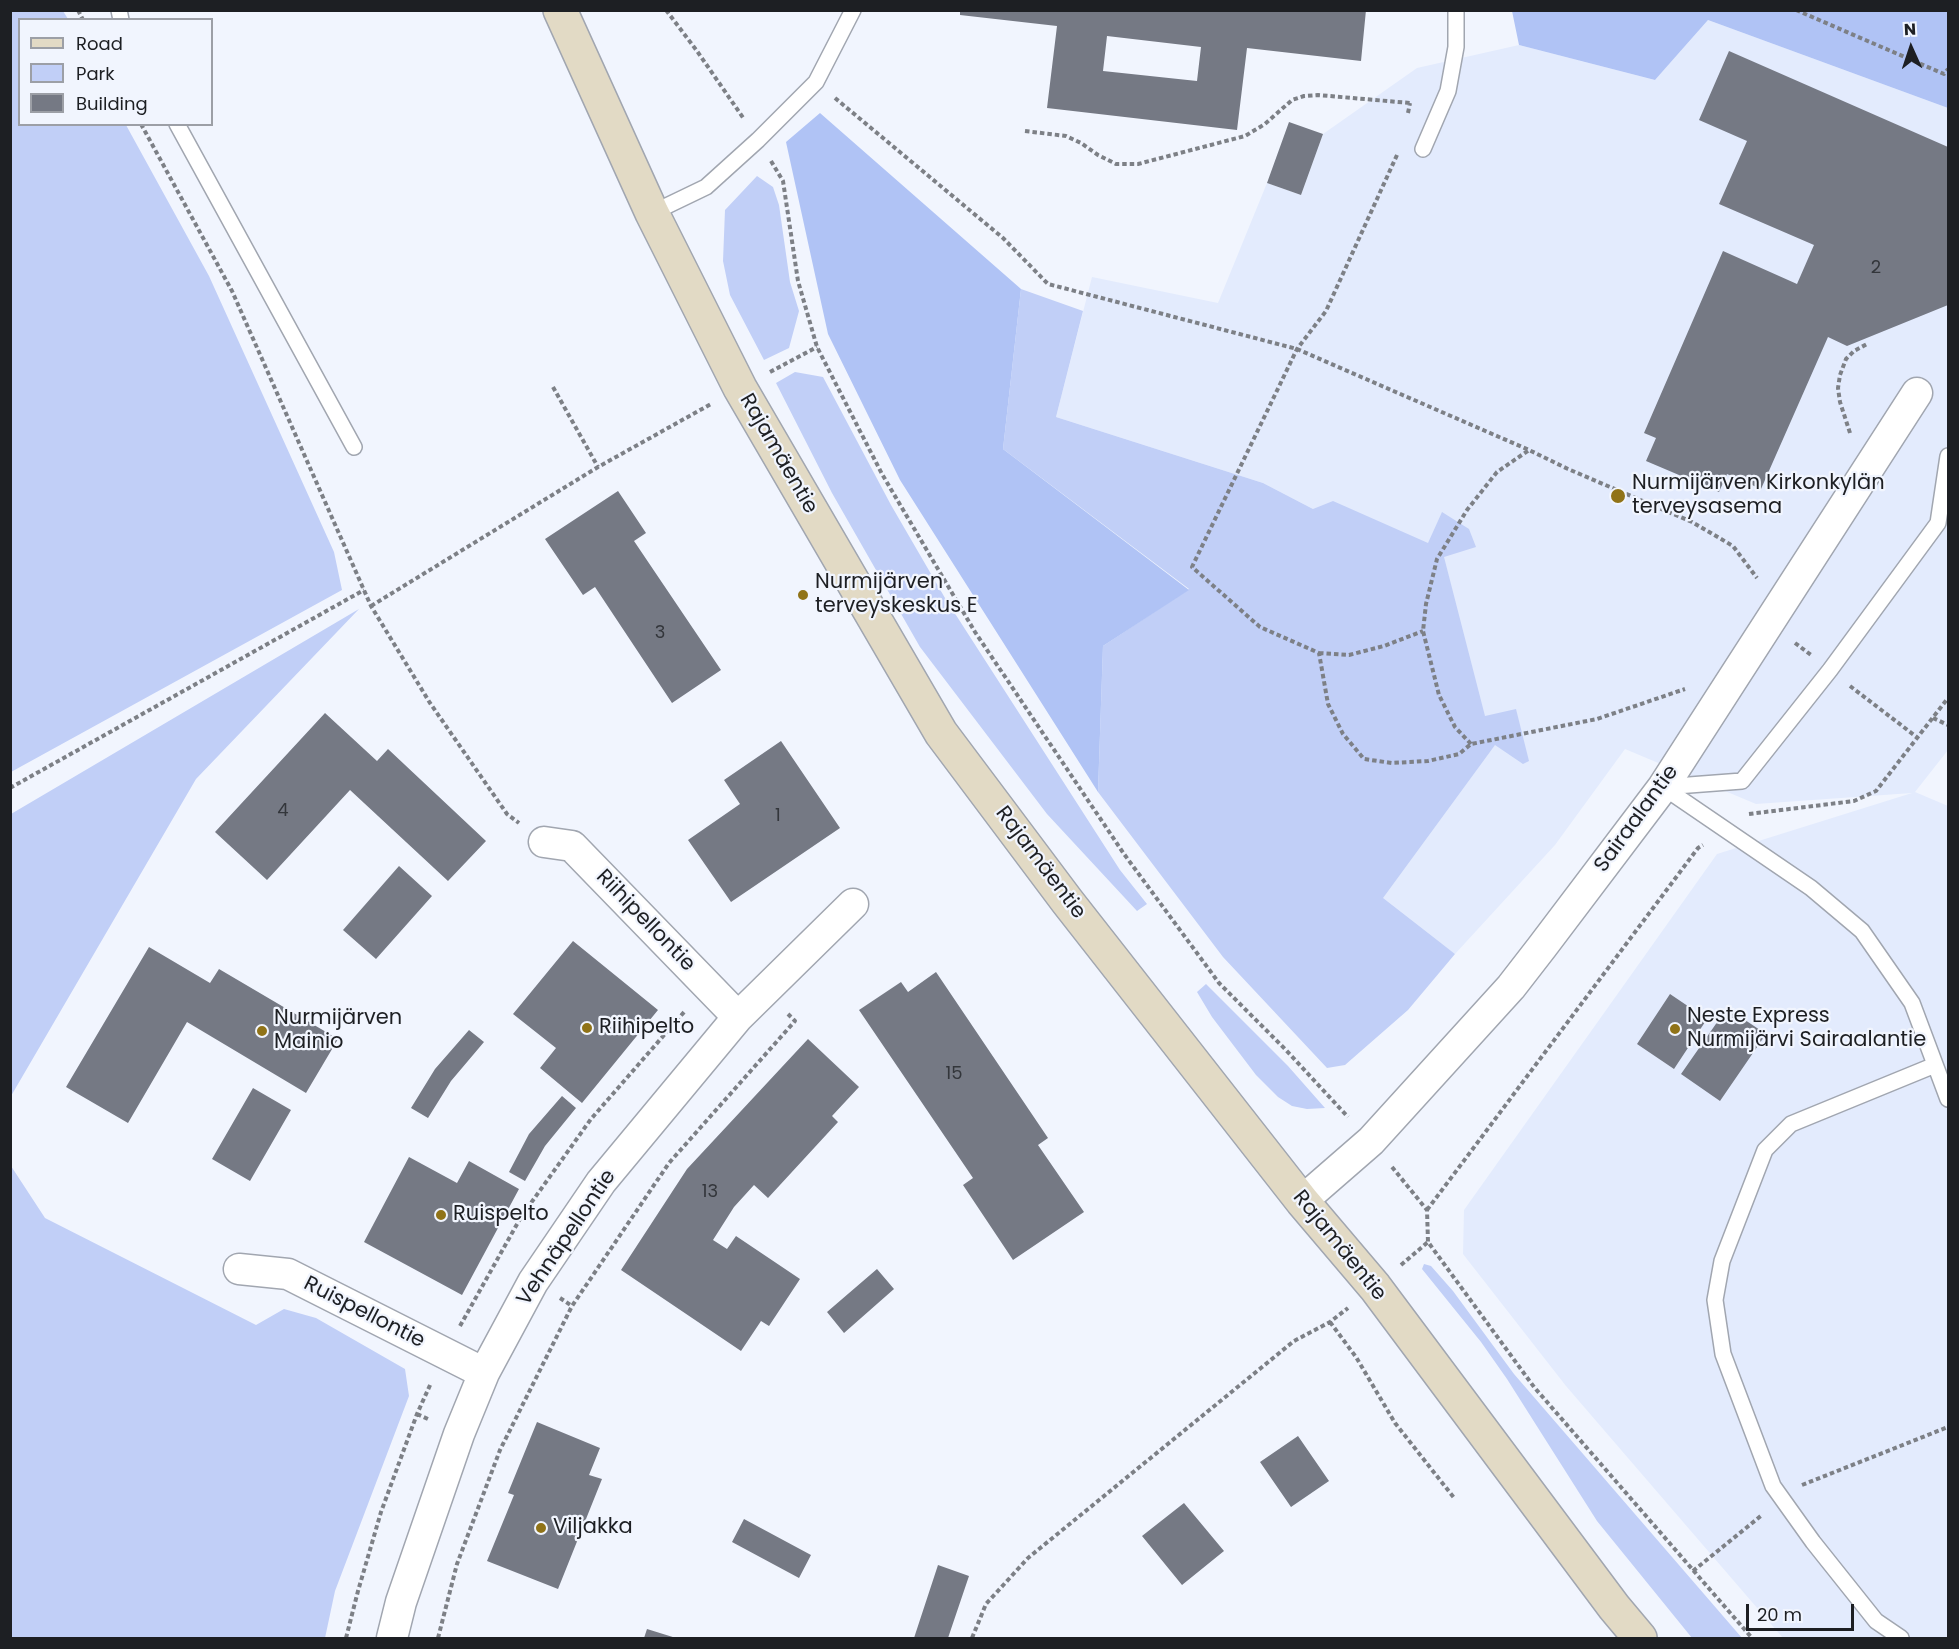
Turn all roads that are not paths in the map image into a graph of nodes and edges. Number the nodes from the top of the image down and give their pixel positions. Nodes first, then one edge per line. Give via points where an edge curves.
1 (560, 10) edge
2 (853, 10) edge
3 (1456, 10) edge
4 (178, 126) edge
5 (1423, 149) dead end
6 (652, 213) junction
7 (1917, 393) dead end
8 (354, 447) dead end
9 (1948, 456) edge
10 (1663, 787) junction
11 (544, 842) road end
12 (853, 904) dead end
13 (738, 1017) junction
14 (1935, 1065) junction
15 (1948, 1099) edge
16 (1302, 1201) junction
17 (239, 1269) dead end
18 (484, 1372) junction
19 (392, 1638) edge
20 (1640, 1638) edge
21 (1902, 1638) edge

1 - 6 main road, Rajamäentie
2 - 6 lane via 816,82 706,187
3 - 5 lane via 1456,47 1448,91
4 - 8 lane
6 - 16 main road, Rajamäentie via 740,388 941,733
7 - 10 street, Sairaalantie
9 - 10 lane via 1938,523 1742,781
10 - 14 lane via 1811,888 1862,932 1912,1003
10 - 16 street, Sairaalantie via 1511,987 1371,1141
11 - 13 street, Riihipellontie via 572,846
12 - 13 street, Vehnäpellontie
13 - 18 street, Vehnäpellontie via 601,1182 533,1282
14 - 15 lane
14 - 21 lane via 1791,1124 1765,1150 1722,1261 1715,1300 1722,1354 1773,1486 1876,1621
16 - 20 main road, Rajamäentie via 1375,1287
17 - 18 street, Ruispellontie via 288,1274
18 - 19 street, Vehnäpellontie via 420,1546

